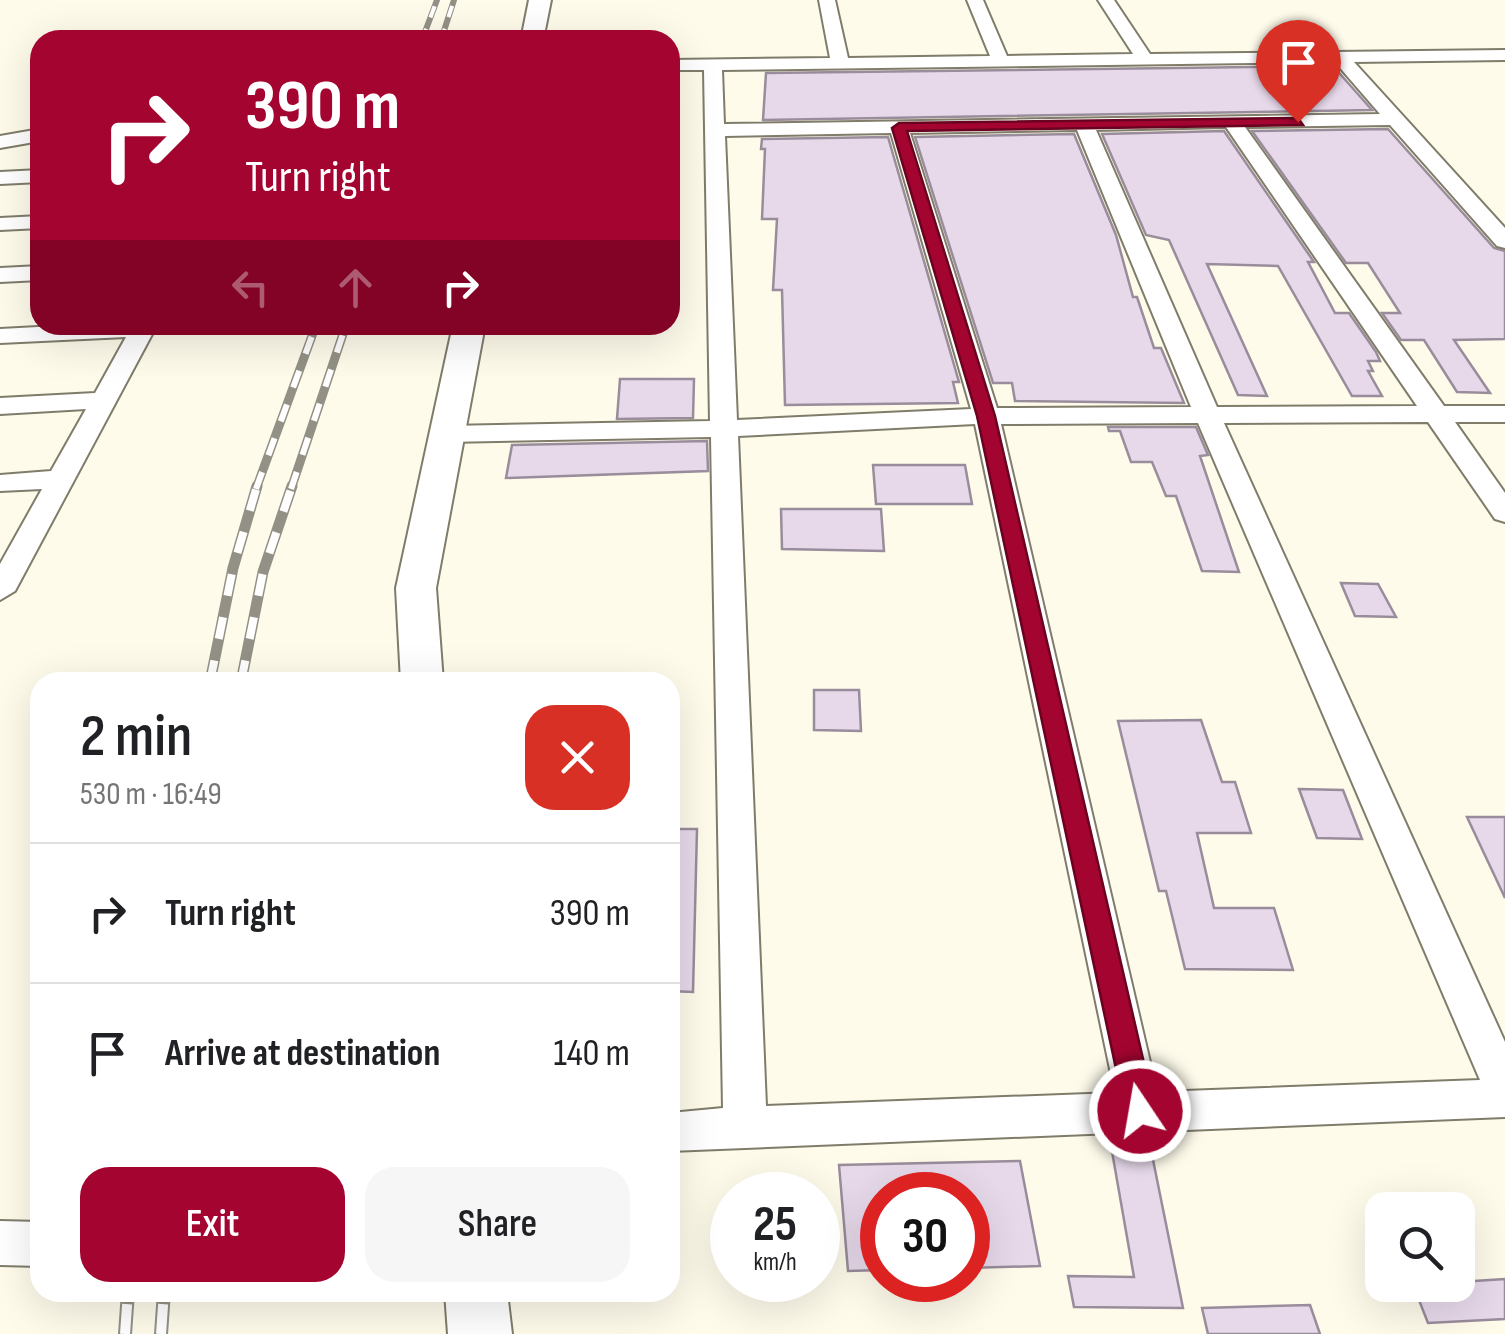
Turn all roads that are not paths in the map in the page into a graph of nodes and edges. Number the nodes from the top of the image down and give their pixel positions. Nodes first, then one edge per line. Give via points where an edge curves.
1 (540, 0) edge
2 (827, 0) edge
3 (974, 0) edge
4 (1106, 0) edge
5 (534, 30) edge
6 (1505, 55) edge
7 (1340, 57) junction
8 (1145, 59) junction
9 (1001, 61) junction
10 (840, 63) junction
11 (680, 65) edge
12 (713, 65) junction
13 (1396, 119) junction
14 (1084, 124) junction
15 (1233, 124) junction
16 (899, 128) junction
17 (715, 130) junction
18 (30, 137) edge
19 (0, 142) edge
20 (30, 176) edge
21 (0, 178) edge
22 (30, 222) edge
23 (0, 224) edge
24 (1505, 242) edge
25 (30, 274) edge
26 (0, 275) edge
27 (30, 334) edge
28 (139, 335) edge
29 (467, 335) edge
30 (0, 336) edge
31 (101, 400) junction
32 (0, 406) edge
33 (1206, 412) junction
34 (1505, 414) edge
35 (1437, 415) junction
36 (986, 416) junction
37 (724, 429) junction
38 (447, 434) junction
39 (59, 478) junction
40 (0, 483) edge
41 (1505, 514) edge
42 (3, 581) edge
43 (421, 672) edge
44 (1505, 1088) edge
45 (1505, 1098) edge
46 (1140, 1111) junction
47 (745, 1126) junction
48 (680, 1131) edge
49 (0, 1242) edge
50 (30, 1244) edge
51 (477, 1302) edge
52 (480, 1334) edge

1 - 5 main road
2 - 10 street
3 - 9 street
4 - 8 street
6 - 7 street
7 - 8 street
7 - 13 street
8 - 9 street
9 - 10 street
10 - 12 street
11 - 12 street
12 - 17 street
13 - 15 street
13 - 24 street
14 - 15 street
14 - 16 street
14 - 33 street
15 - 35 street
16 - 17 street
16 - 36 street
17 - 37 street
18 - 19 street
20 - 21 street
22 - 23 street
25 - 26 street
27 - 30 street
28 - 31 street
29 - 38 main road
31 - 32 street
31 - 39 street
33 - 35 street
33 - 36 street
33 - 44 street
34 - 35 street
35 - 41 street
36 - 37 street
36 - 46 street
37 - 38 street
37 - 47 street
38 - 43 main road via 416,588
39 - 40 street
39 - 42 street
45 - 46 street
46 - 47 street
47 - 48 street
49 - 50 street
51 - 52 main road

